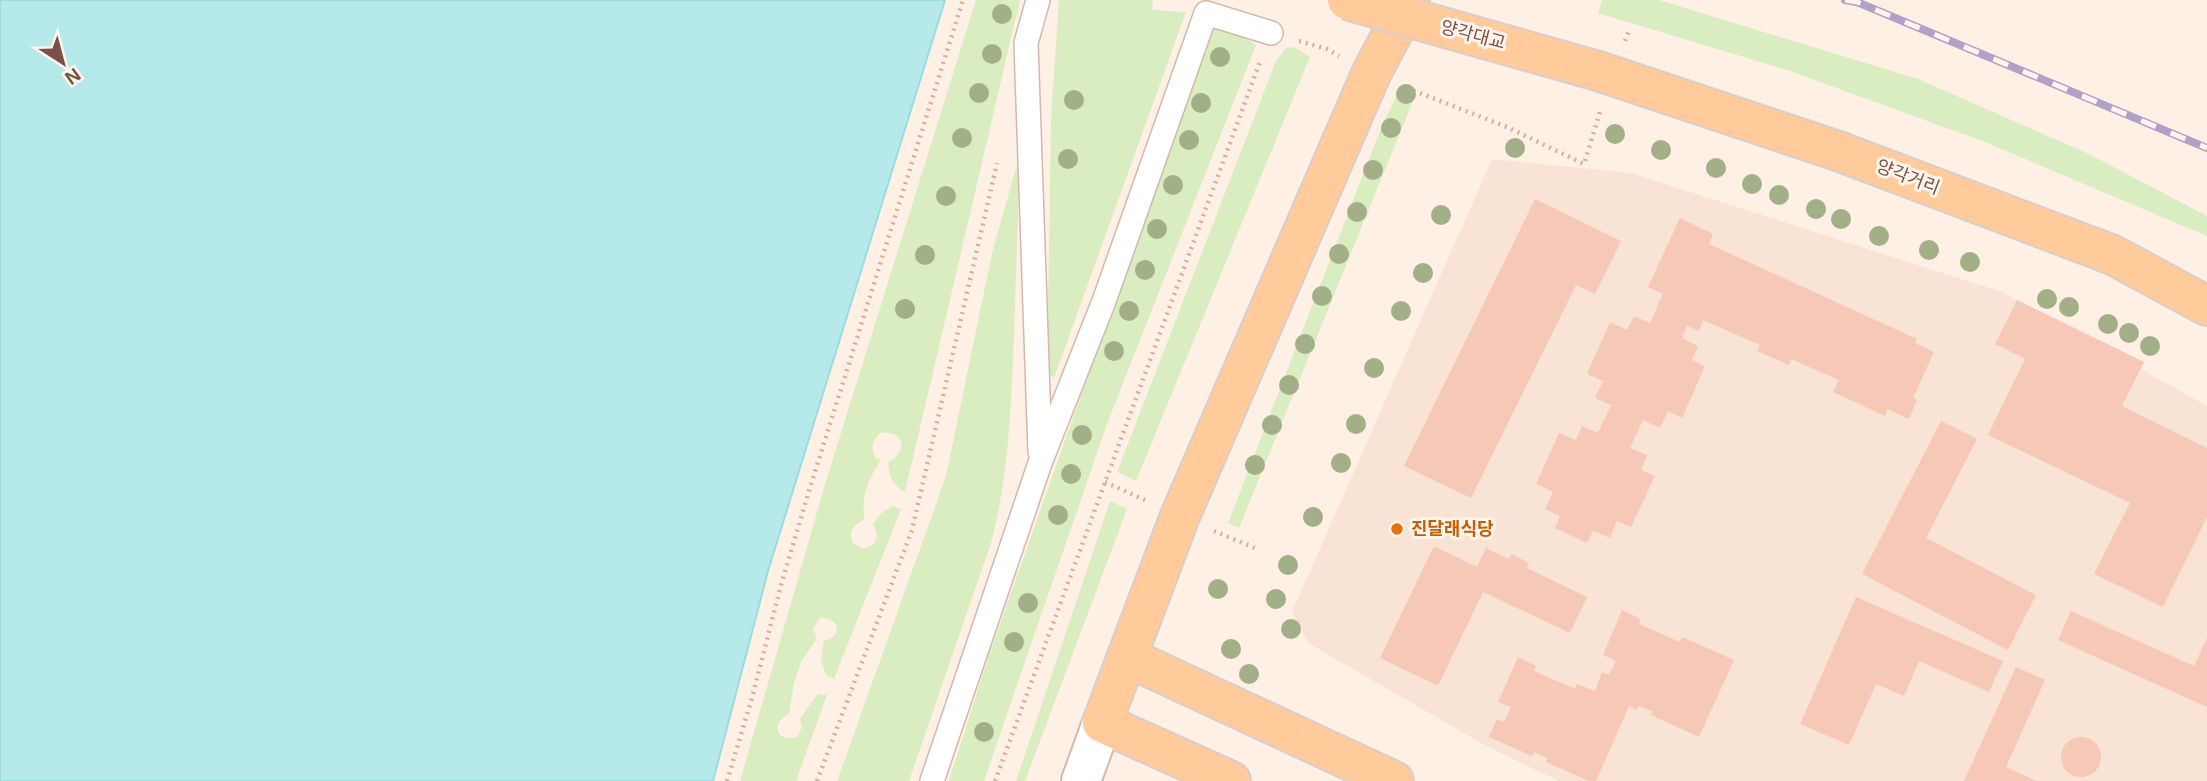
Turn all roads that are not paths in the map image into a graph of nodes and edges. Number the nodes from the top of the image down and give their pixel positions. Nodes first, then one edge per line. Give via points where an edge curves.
1 (1038, 0) edge
2 (1347, 0) edge
3 (1410, 0) edge
4 (1270, 33) road end
5 (1598, 71) joint
6 (2207, 306) edge
7 (1040, 463) junction
8 (1127, 657) junction
9 (1102, 723) junction
10 (932, 781) edge
11 (1081, 781) edge
12 (1231, 781) edge
13 (1394, 781) edge

1 - 7 lane via 1026,43
2 - 5 main road, 양각대교, bridge
3 - 8 main road via 1371,74 1196,478
4 - 7 lane via 1206,13 1104,301
5 - 6 main road, 양각거리 via 1838,151 2113,255
7 - 10 lane
8 - 9 main road
8 - 13 main road
9 - 11 main road
9 - 12 main road

